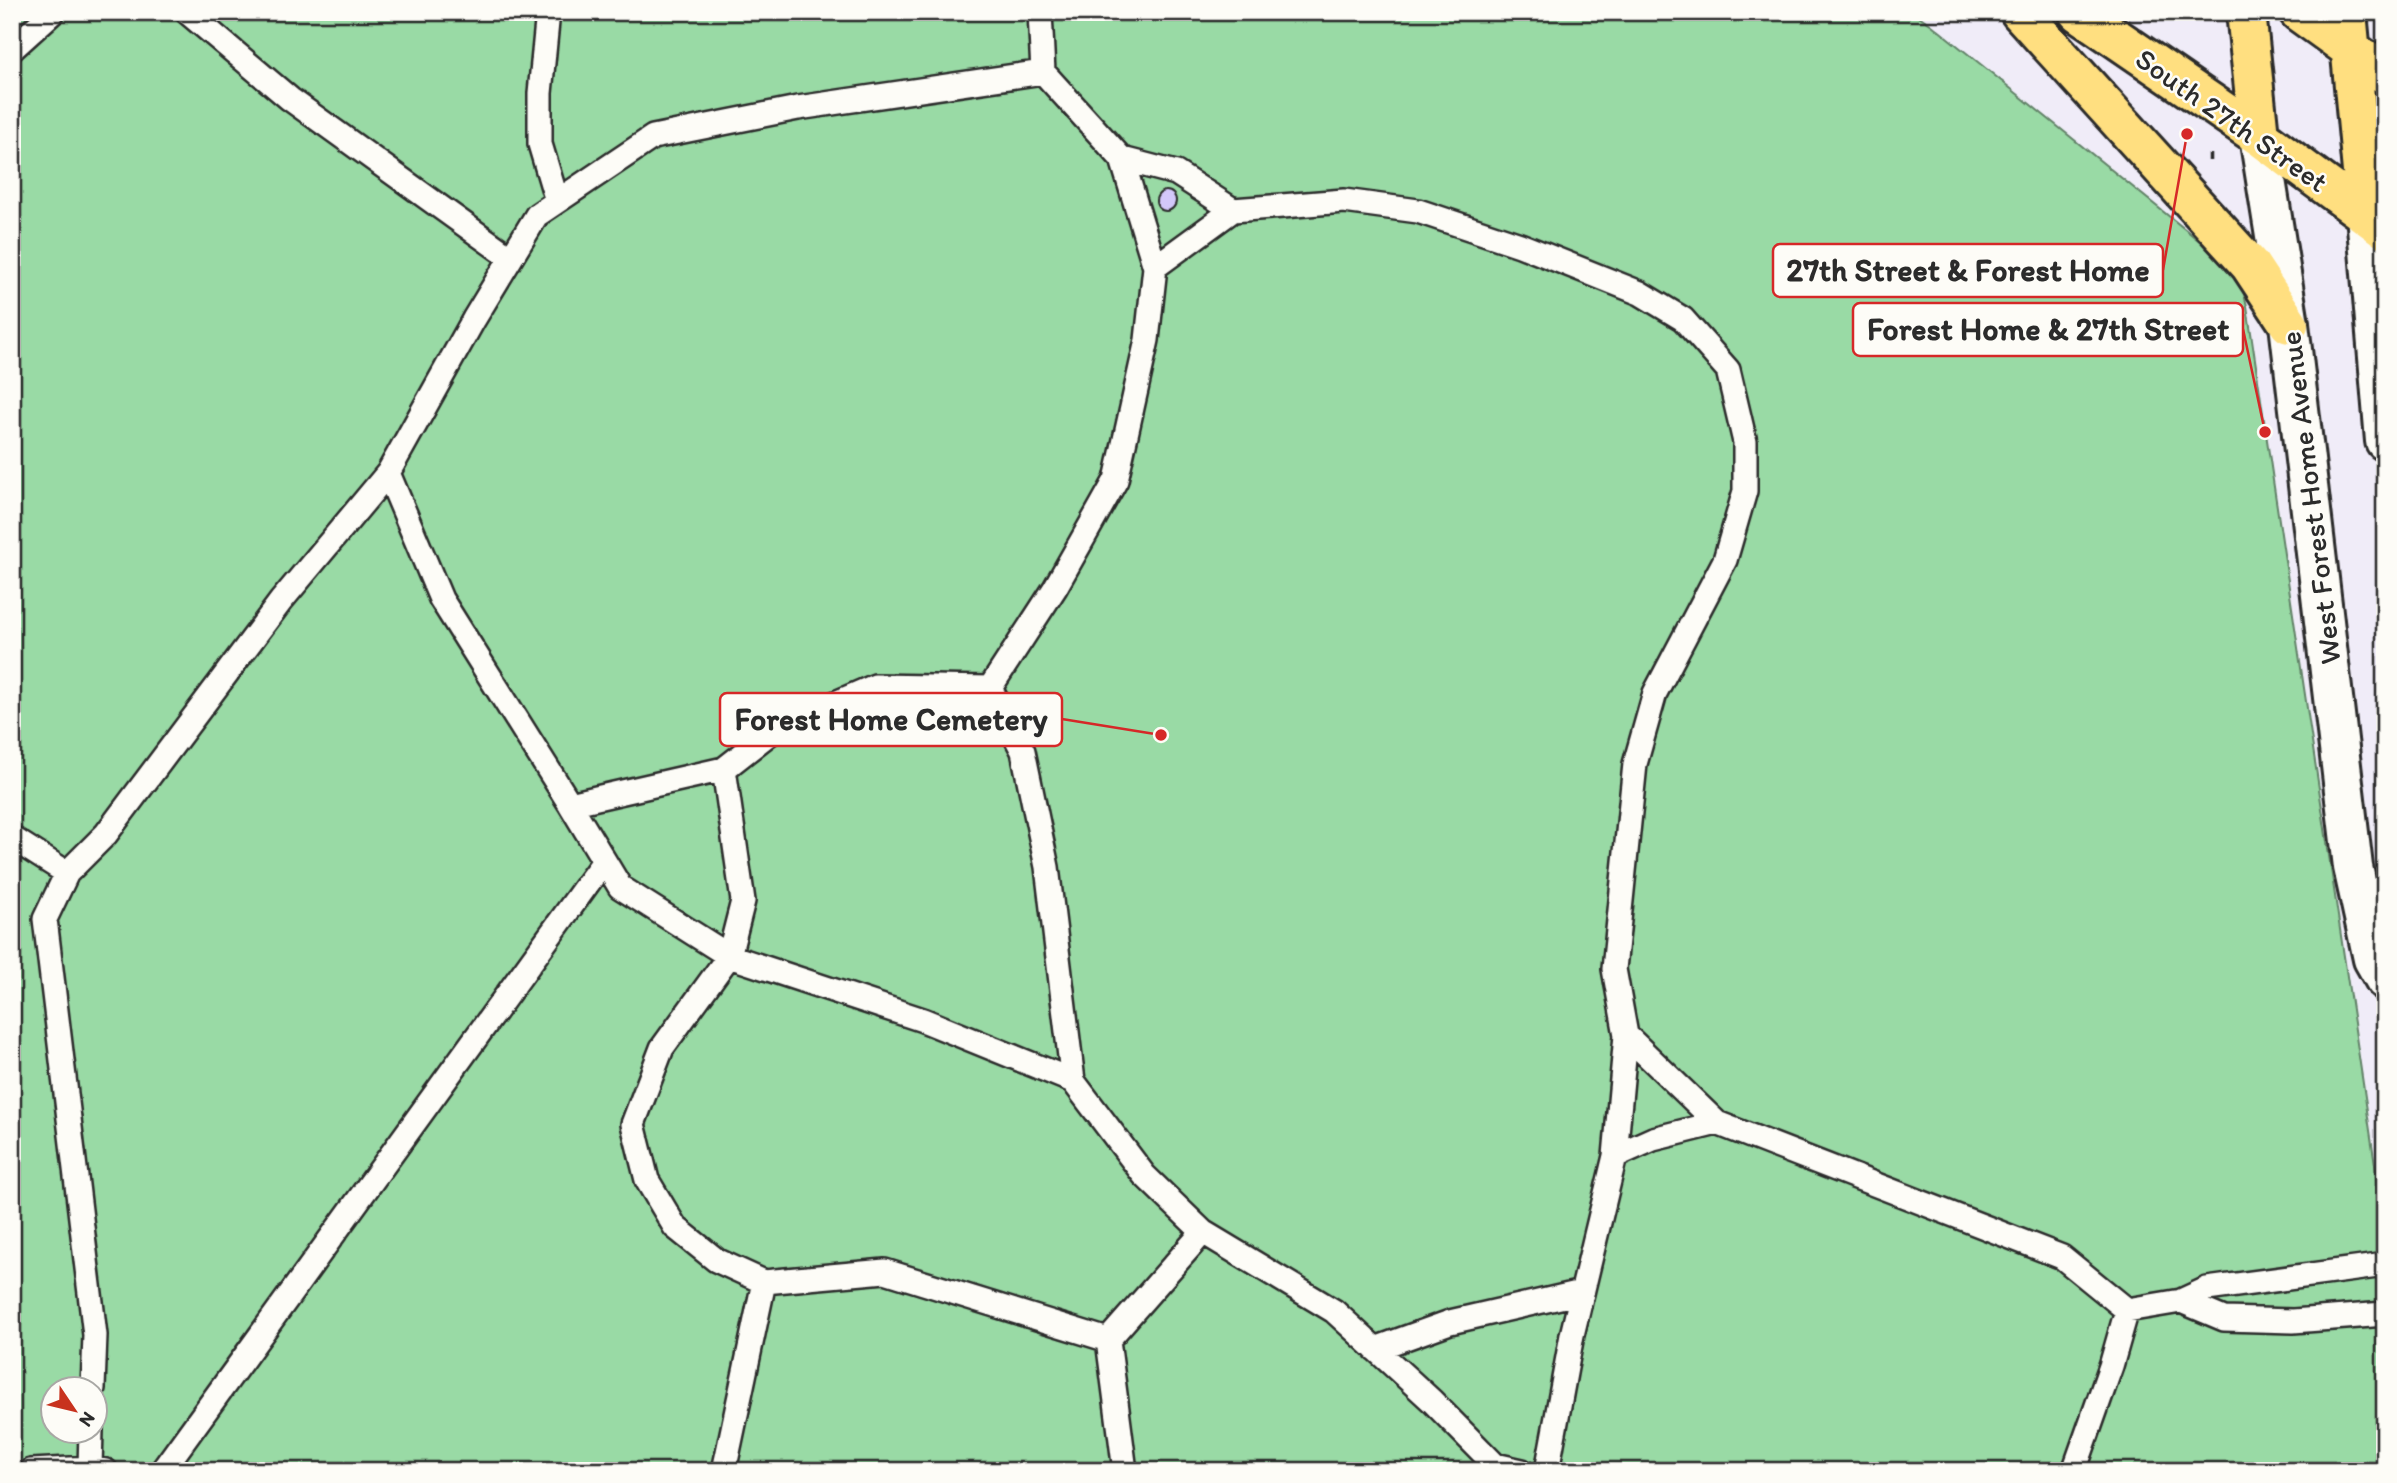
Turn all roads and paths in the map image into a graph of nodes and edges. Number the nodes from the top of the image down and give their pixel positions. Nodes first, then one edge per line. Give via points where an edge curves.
1 (53, 12) edge
2 (187, 12) edge
3 (548, 12) edge
4 (1040, 12) edge
5 (2020, 12) edge
6 (2078, 12) edge
7 (2246, 12) edge
8 (2299, 12) edge
9 (2348, 30) edge
10 (12, 49) edge
11 (1043, 72) junction
12 (2385, 74) edge
13 (2259, 136) junction
14 (1122, 159) junction
15 (557, 201) junction
16 (1233, 210) junction
17 (2375, 221) edge
18 (511, 258) junction
19 (1156, 267) junction
20 (2289, 324) junction
21 (2385, 441) edge
22 (388, 473) junction
23 (990, 688) junction
24 (724, 769) junction
25 (570, 804) junction
26 (12, 838) edge
27 (604, 861) junction
28 (67, 873) junction
29 (729, 956) junction
30 (2385, 981) edge
31 (1626, 1035) junction
32 (1073, 1081) junction
33 (1717, 1123) junction
34 (1615, 1156) junction
35 (1203, 1233) junction
36 (2385, 1265) edge
37 (764, 1282) junction
38 (1582, 1292) junction
39 (2181, 1301) junction
40 (2127, 1310) junction
41 (2385, 1314) edge
42 (1108, 1340) junction
43 (1375, 1349) junction
44 (94, 1374) edge
45 (94, 1444) edge
46 (98, 1469) edge
47 (722, 1470) edge
48 (31, 1471) edge
49 (162, 1471) edge
50 (1125, 1471) edge
51 (1522, 1471) edge
52 (1547, 1471) edge
53 (2074, 1471) edge

1 - 10 lane
2 - 18 lane via 290,99
3 - 15 lane via 540,144
4 - 11 lane
5 - 20 main road via 2250,265
6 - 13 main road, South 27th Street
7 - 13 main road, West Forest Home Avenue
8 - 9 main road
9 - 12 main road
9 - 17 main road
11 - 14 lane
11 - 15 lane via 798,108 653,137
13 - 17 main road, South 27th Street
13 - 20 main road, West Forest Home Avenue
14 - 16 lane via 1176,173
14 - 19 lane
15 - 18 lane via 537,215
16 - 19 lane
16 - 31 lane via 1344,201 1418,211 1640,293 1683,319 1728,370 1745,442 1745,491 1725,560 1655,693 1635,764 1614,969
17 - 21 main road
18 - 22 lane
19 - 23 lane via 1147,340 1116,480
20 - 30 main road, West Forest Home Avenue via 2353,867 2372,959
22 - 25 lane via 441,598
22 - 28 lane via 281,601 106,834
23 - 24 lane via 875,686 775,729
23 - 32 lane via 1026,764 1047,867
24 - 25 lane
24 - 29 lane via 743,901
25 - 27 lane
26 - 28 lane
27 - 29 lane via 620,887
27 - 49 lane
28 - 44 lane via 45,919 95,1335
29 - 32 lane via 923,1020
29 - 37 lane via 662,1048 634,1124 647,1180 676,1227 716,1260
31 - 33 lane
31 - 34 lane
32 - 35 lane via 1144,1175
33 - 34 lane via 1653,1139
33 - 40 lane via 2062,1257
34 - 38 lane
35 - 42 lane
35 - 43 lane via 1334,1311
36 - 39 lane via 2207,1289
37 - 42 lane via 885,1271
37 - 47 lane
38 - 43 lane via 1450,1322
38 - 52 lane
39 - 40 lane
39 - 41 lane via 2224,1319 2293,1321
40 - 53 lane
42 - 50 lane
43 - 51 lane via 1495,1465
45 - 46 lane
46 - 48 lane

